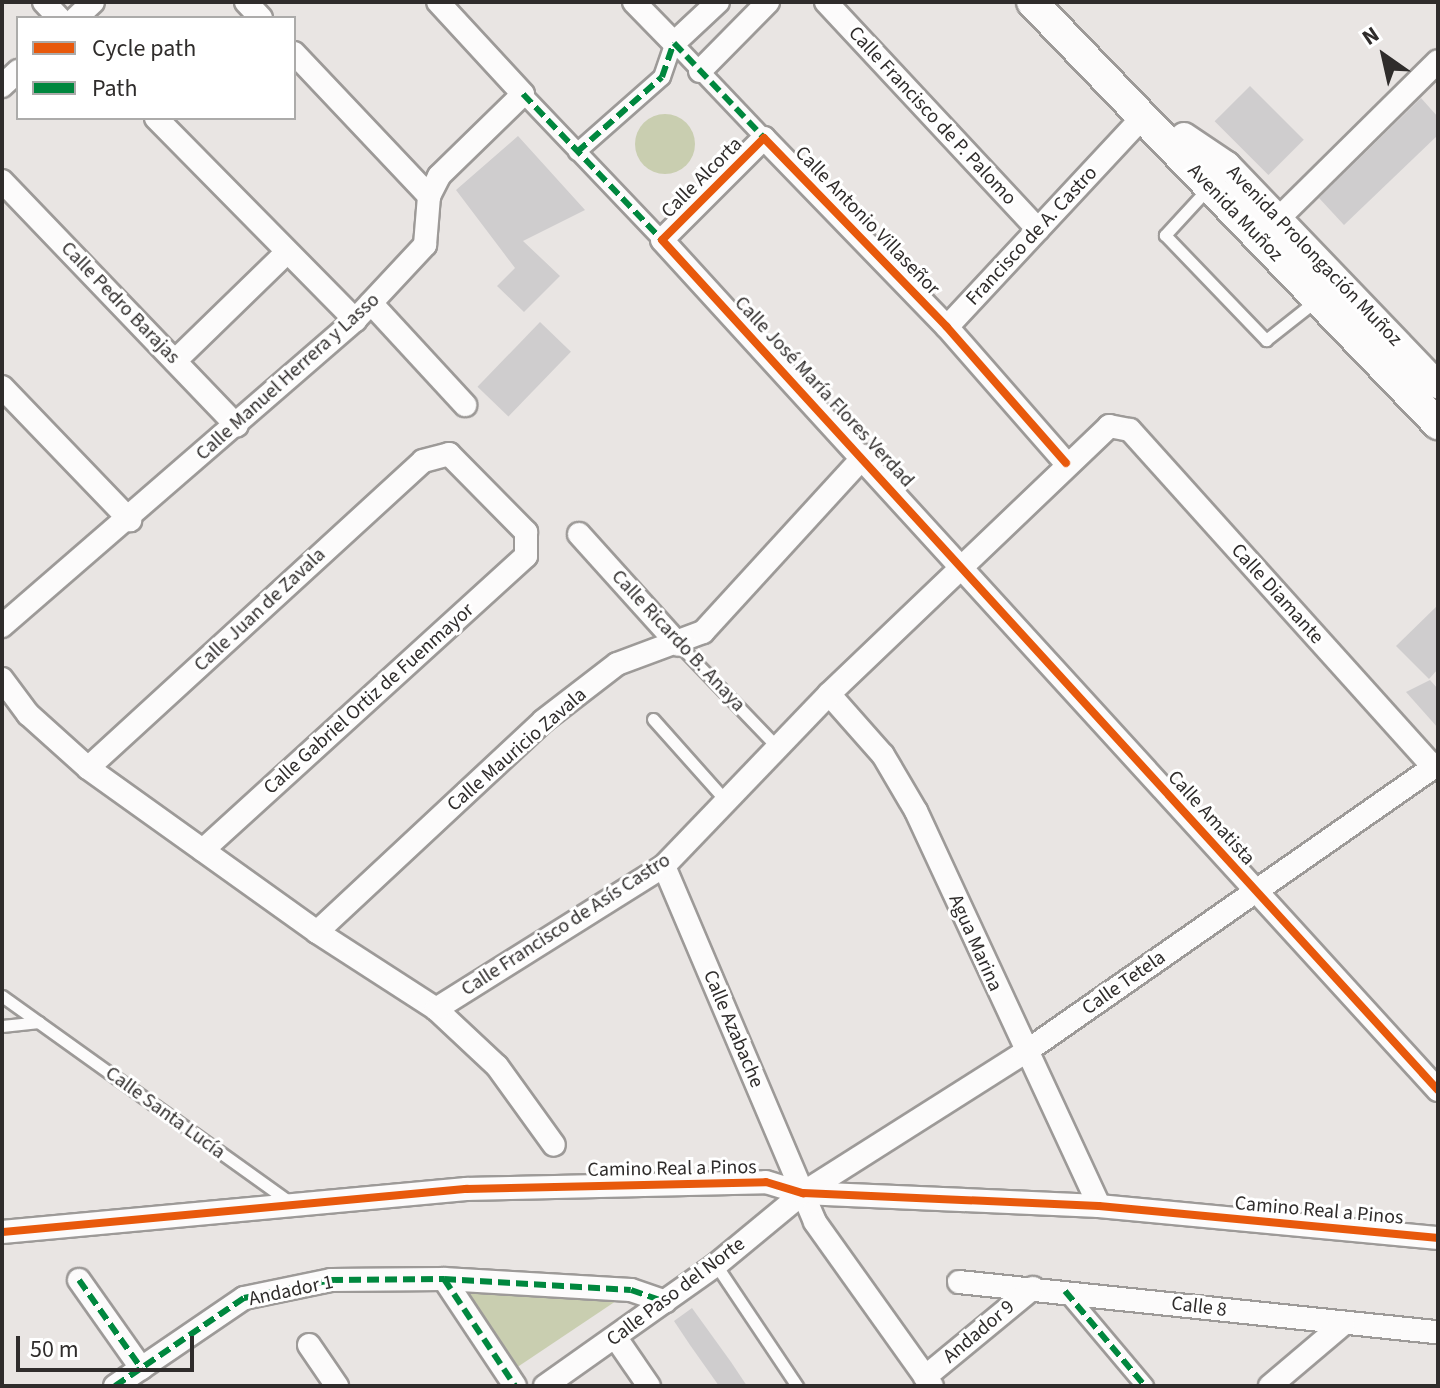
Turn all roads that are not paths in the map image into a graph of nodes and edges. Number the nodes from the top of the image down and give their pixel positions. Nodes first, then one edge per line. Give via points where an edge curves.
1 (93, 2) edge
2 (438, 2) edge
3 (634, 2) edge
4 (718, 2) edge
5 (768, 2) edge
6 (826, 2) edge
7 (1032, 2) edge
8 (1057, 2) edge
9 (78, 16) edge
10 (674, 43) junction
11 (296, 55) edge
12 (1438, 61) edge
13 (700, 71) junction
14 (523, 94) junction
15 (1142, 118) junction
16 (158, 120) edge
17 (764, 138) junction
18 (1177, 141) junction
19 (577, 152) junction
20 (2, 181) edge
21 (429, 196) junction
22 (1200, 197) junction
23 (1279, 218) junction
24 (1038, 229) junction
25 (662, 240) junction
26 (287, 252) junction
27 (371, 303) junction
28 (1309, 306) junction
29 (355, 320) junction
30 (947, 327) junction
31 (175, 361) junction
32 (1438, 385) edge
33 (2, 387) edge
34 (465, 405) dead end
35 (1438, 406) edge
36 (1438, 424) edge
37 (1118, 425) joint
38 (237, 426) junction
39 (1438, 441) edge
40 (864, 456) junction
41 (1066, 463) junction
42 (130, 520) junction
43 (579, 534) dead end
44 (529, 543) joint
45 (961, 567) junction
46 (2, 626) edge
47 (679, 645) junction
48 (2, 679) edge
49 (829, 694) junction
50 (653, 719) dead end
51 (778, 748) junction
52 (1436, 765) edge
53 (88, 768) junction
54 (726, 801) junction
55 (203, 850) junction
56 (664, 866) junction
57 (1256, 891) junction
58 (317, 932) junction
59 (2, 996) edge
60 (436, 1009) junction
61 (39, 1022) junction
62 (2, 1026) edge
63 (1024, 1053) junction
64 (1438, 1090) edge
65 (554, 1145) dead end
66 (803, 1193) junction
67 (292, 1203) junction
68 (1099, 1206) junction
69 (2, 1232) edge
70 (1438, 1238) edge
71 (716, 1265) junction
72 (444, 1279) junction
73 (79, 1280) dead end
74 (959, 1282) dead end
75 (1033, 1288) junction
76 (1065, 1291) junction
77 (665, 1302) junction
78 (1343, 1324) junction
79 (1438, 1332) edge
80 (616, 1338) junction
81 (309, 1345) dead end
82 (141, 1368) junction
83 (929, 1381) edge
84 (115, 1386) edge
85 (337, 1386) edge
86 (515, 1386) edge
87 (545, 1386) edge
88 (649, 1386) edge
89 (797, 1386) edge
90 (1145, 1386) edge
91 (1270, 1386) edge

1 - 9 street
2 - 14 street, Calle José María Flores Verdad
3 - 10 street, Calle Antonio Villaseñor
4 - 10 street
5 - 13 street
6 - 24 street, Calle Francisco de P. Palomo
7 - 15 main road, Avenida Muñoz
8 - 18 main road, Avenida Muñoz
10 - 13 street, Calle Antonio Villaseñor
10 - 19 street via 662,77
11 - 21 street
12 - 23 street
13 - 17 street, Calle Antonio Villaseñor
14 - 19 street, Calle José María Flores Verdad
14 - 21 street via 439,176
15 - 18 main road, Avenida Muñoz
15 - 24 street, Francisco de A. Castro
16 - 26 street
17 - 25 street, Calle Alcorta
17 - 30 street, Calle Antonio Villaseñor
18 - 22 street, Avenida Prolongación Muñoz via 1177,168
18 - 23 street, Avenida Prolongación Muñoz via 1219,158
18 - 35 main road, Avenida Muñoz
18 - 36 main road, Avenida Muñoz
19 - 25 street, Calle José María Flores Verdad
20 - 31 street, Calle Pedro Barajas
21 - 27 street, Calle Manuel Herrera y Lasso via 425,245
22 - 28 street, Avenida Prolongación Muñoz
22 - 28 lane via 1165,235 1266,340
23 - 32 street, Avenida Prolongación Muñoz
24 - 30 street, Francisco de A. Castro
25 - 40 street, Calle José María Flores Verdad
26 - 29 street
26 - 31 street
27 - 29 street, Calle Manuel Herrera y Lasso
27 - 34 street
28 - 39 street, Avenida Prolongación Muñoz
29 - 38 street, Calle Manuel Herrera y Lasso
30 - 41 street
31 - 38 street, Calle Pedro Barajas
33 - 42 street
37 - 41 street, Calle Francisco de Asís Castro via 1100,428
37 - 52 street, Calle Diamante via 1130,430
38 - 42 street, Calle Manuel Herrera y Lasso
40 - 45 street, Calle José María Flores Verdad
40 - 47 street, Calle Mauricio Zavala via 731,604 703,632
41 - 45 street, Calle Francisco de Asís Castro
42 - 46 street, Calle Manuel Herrera y Lasso
43 - 47 street, Calle Ricardo B. Anaya
44 - 53 street, Calle Juan de Zavala via 526,532 449,454 433,455
44 - 55 street, Calle Gabriel Ortiz de Fuenmayor via 526,556
45 - 49 street, Calle Francisco de Asís Castro
45 - 57 street, Calle Amatista
47 - 51 lane, Calle Ricardo B. Anaya
47 - 58 street, Calle Mauricio Zavala via 617,664 543,721
48 - 53 street via 28,714
49 - 51 street, Calle Francisco de Asís Castro
49 - 63 street, Agua Marina via 883,755 916,811
50 - 54 lane
51 - 54 street, Calle Francisco de Asís Castro
52 - 57 street, Calle Tetela
53 - 55 street
54 - 56 street, Calle Francisco de Asís Castro
55 - 58 street
56 - 60 street, Calle Francisco de Asís Castro
56 - 66 street, Calle Azabache
57 - 63 street, Calle Tetela
57 - 64 street, Calle Amatista
58 - 60 street
59 - 61 lane, Calle Santa Lucía
60 - 65 street via 497,1066
61 - 62 lane
61 - 67 lane, Calle Santa Lucía
63 - 66 street, Calle Tetela
63 - 68 street, Agua Marina
66 - 67 street, Camino Real a Pinos via 766,1182 466,1189
66 - 68 street, Camino Real a Pinos
66 - 71 street, Calle Paso del Norte
66 - 83 street, Calle Azabache via 815,1222
67 - 69 street, Camino Real a Pinos
68 - 70 street, Camino Real a Pinos
71 - 77 street, Calle Paso del Norte
71 - 89 lane
72 - 77 street, Andador 1 via 631,1290
72 - 82 street, Andador 1 via 331,1280 244,1298
72 - 86 street
73 - 82 street
74 - 75 street, Calle 8
75 - 76 street, Calle 8
75 - 83 street, Andador 9
76 - 78 street, Calle 8
76 - 90 street
77 - 80 street, Calle Paso del Norte
78 - 79 street, Calle 8
78 - 91 street
80 - 87 street, Calle Paso del Norte
80 - 88 street
81 - 85 street
82 - 84 street, Andador 1

